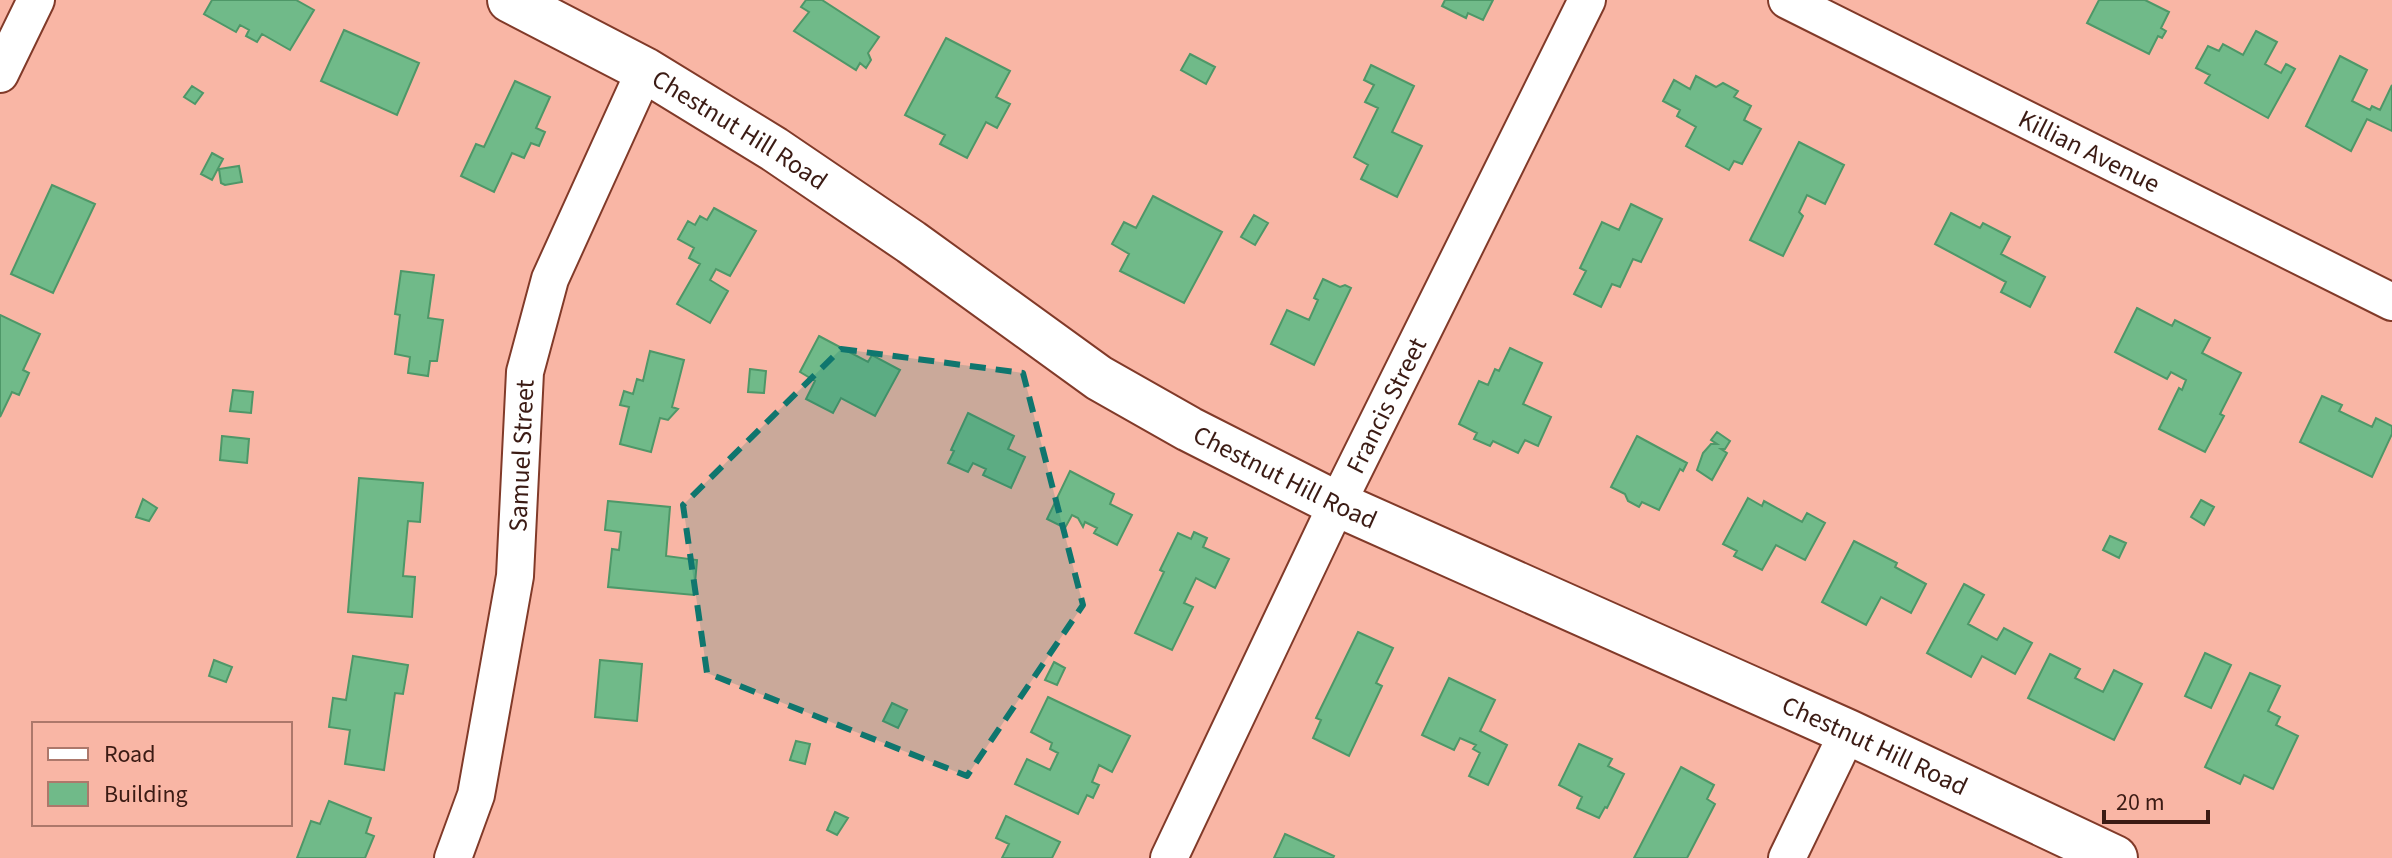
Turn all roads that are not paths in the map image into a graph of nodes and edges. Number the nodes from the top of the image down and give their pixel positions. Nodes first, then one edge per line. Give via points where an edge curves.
1 (36, 0) edge
2 (510, 0) edge
3 (1587, 0) edge
4 (1787, 0) edge
5 (645, 70) junction
6 (0, 74) edge
7 (2392, 302) edge
8 (1337, 504) junction
9 (1848, 732) junction
10 (453, 858) edge
11 (1169, 858) edge
12 (1787, 858) edge
13 (2115, 858) edge

1 - 6 street
2 - 5 street, Chestnut Hill Road
3 - 8 street, Francis Street
4 - 7 street, Killian Avenue
5 - 8 street, Chestnut Hill Road via 774,149 1099,378
5 - 10 street, Samuel Street via 550,279 525,372 515,576 476,795
8 - 9 street, Chestnut Hill Road
8 - 11 street, Francis Street
9 - 12 street
9 - 13 street, Chestnut Hill Road

